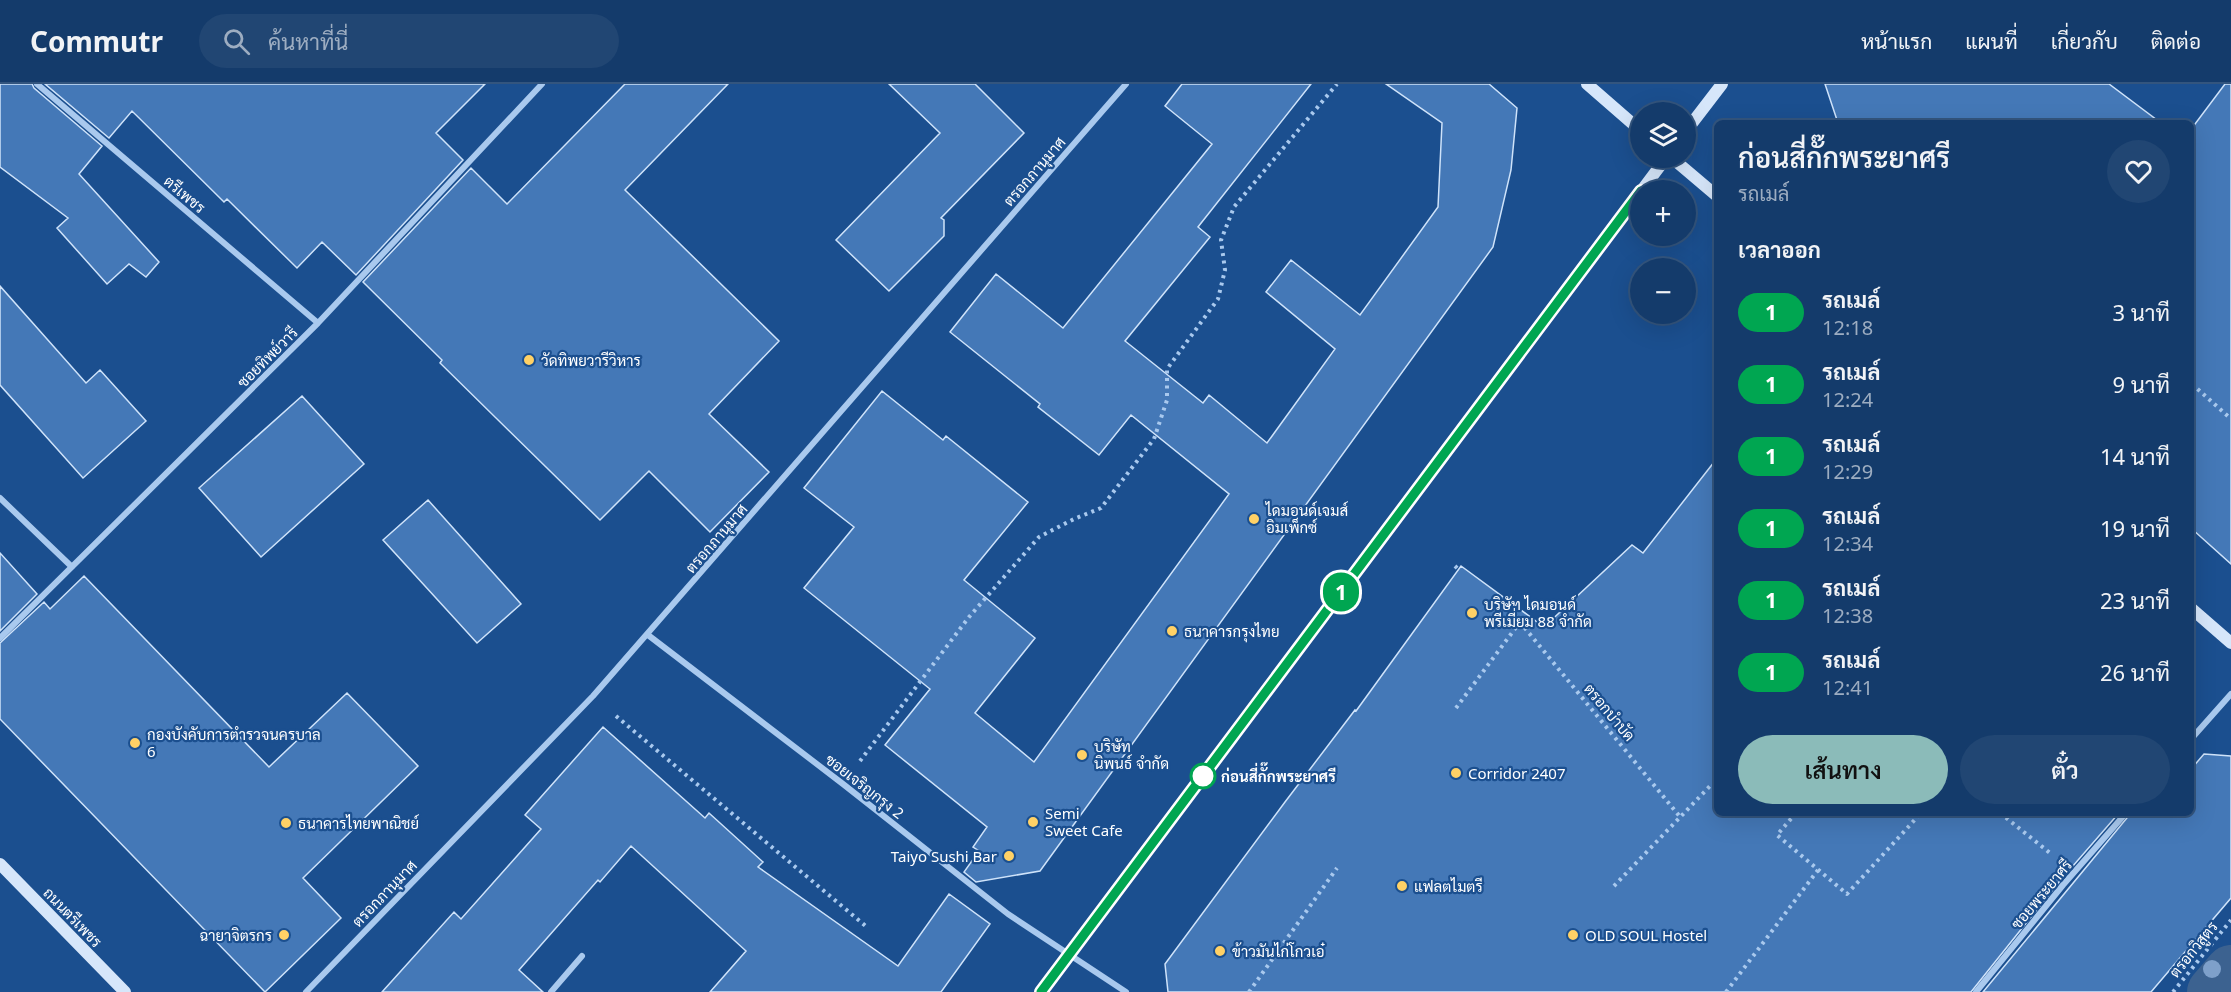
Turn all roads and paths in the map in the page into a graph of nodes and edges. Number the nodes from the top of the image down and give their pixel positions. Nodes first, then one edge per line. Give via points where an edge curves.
1 (37, 84) edge
2 (542, 84) edge
3 (1126, 84) edge
4 (1337, 84) edge
5 (1587, 84) edge
6 (1722, 84) edge
7 (1696, 118) edge
8 (1630, 121) edge
9 (1658, 168) edge
10 (1684, 168) edge
11 (1649, 180) edge
12 (1714, 194) edge
13 (1630, 206) edge
14 (318, 323) junction
15 (2194, 386) edge
16 (2231, 419) edge
17 (0, 498) edge
18 (72, 567) junction
19 (2194, 611) edge
20 (1515, 616) dead end
21 (1520, 622) junction
22 (648, 635) junction
23 (0, 638) edge
24 (2231, 644) edge
25 (2231, 694) edge
26 (593, 696) junction
27 (1456, 708) dead end
28 (2194, 736) edge
29 (843, 784) junction
30 (1712, 785) dead end
31 (1793, 816) edge
32 (1919, 816) edge
33 (2004, 816) edge
34 (2123, 816) edge
35 (1682, 818) junction
36 (0, 864) edge
37 (1337, 868) dead end
38 (1818, 870) junction
39 (2074, 872) junction
40 (1614, 886) dead end
41 (2231, 920) edge
42 (868, 928) dead end
43 (1068, 955) junction
44 (582, 956) dead end
45 (1250, 990) edge
46 (125, 992) edge
47 (306, 992) edge
48 (551, 992) edge
49 (1041, 992) edge
50 (1126, 992) edge
51 (1256, 992) edge
52 (1726, 992) edge
53 (1976, 992) edge
54 (2173, 992) edge

1 - 14 street, ตรีเพชร
2 - 14 street, ซอยทิพย์วารี
3 - 22 street, ตรอกภานุมาศ
4 - 29 path via 1234,207 1221,240 1225,270 1218,299 1167,369 1167,400 1154,438 1101,508 1039,537 969,617
5 - 8 main road
6 - 7 main road
9 - 11 main road
10 - 12 main road
13 - 43 main road
14 - 18 street, ซอยทิพย์วารี
15 - 16 path
17 - 18 street
18 - 23 street, ซอยทิพย์วารี
19 - 24 main road
20 - 21 path, ตรอกบำบัด
21 - 27 path
21 - 35 path, ตรอกบำบัด
22 - 26 street, ตรอกภานุมาศ
22 - 29 street, ซอยเจริญกรุง 2
25 - 28 street
26 - 42 path
26 - 47 street, ตรอกภานุมาศ
29 - 43 street, ซอยเจริญกรุง 2 via 1008,914
30 - 35 path
31 - 38 path via 1777,835
32 - 38 path via 1847,894
33 - 39 path
34 - 39 street, ซอยพระยาศรี
35 - 40 path
36 - 46 main road, ถนนตรีเพชร
37 - 45 path
38 - 52 path
39 - 53 street, ซอยพระยาศรี
41 - 54 path, ตรอกวิสูตร
43 - 49 main road
43 - 50 street, ซอยเจริญกรุง 2
44 - 48 street
45 - 51 path

